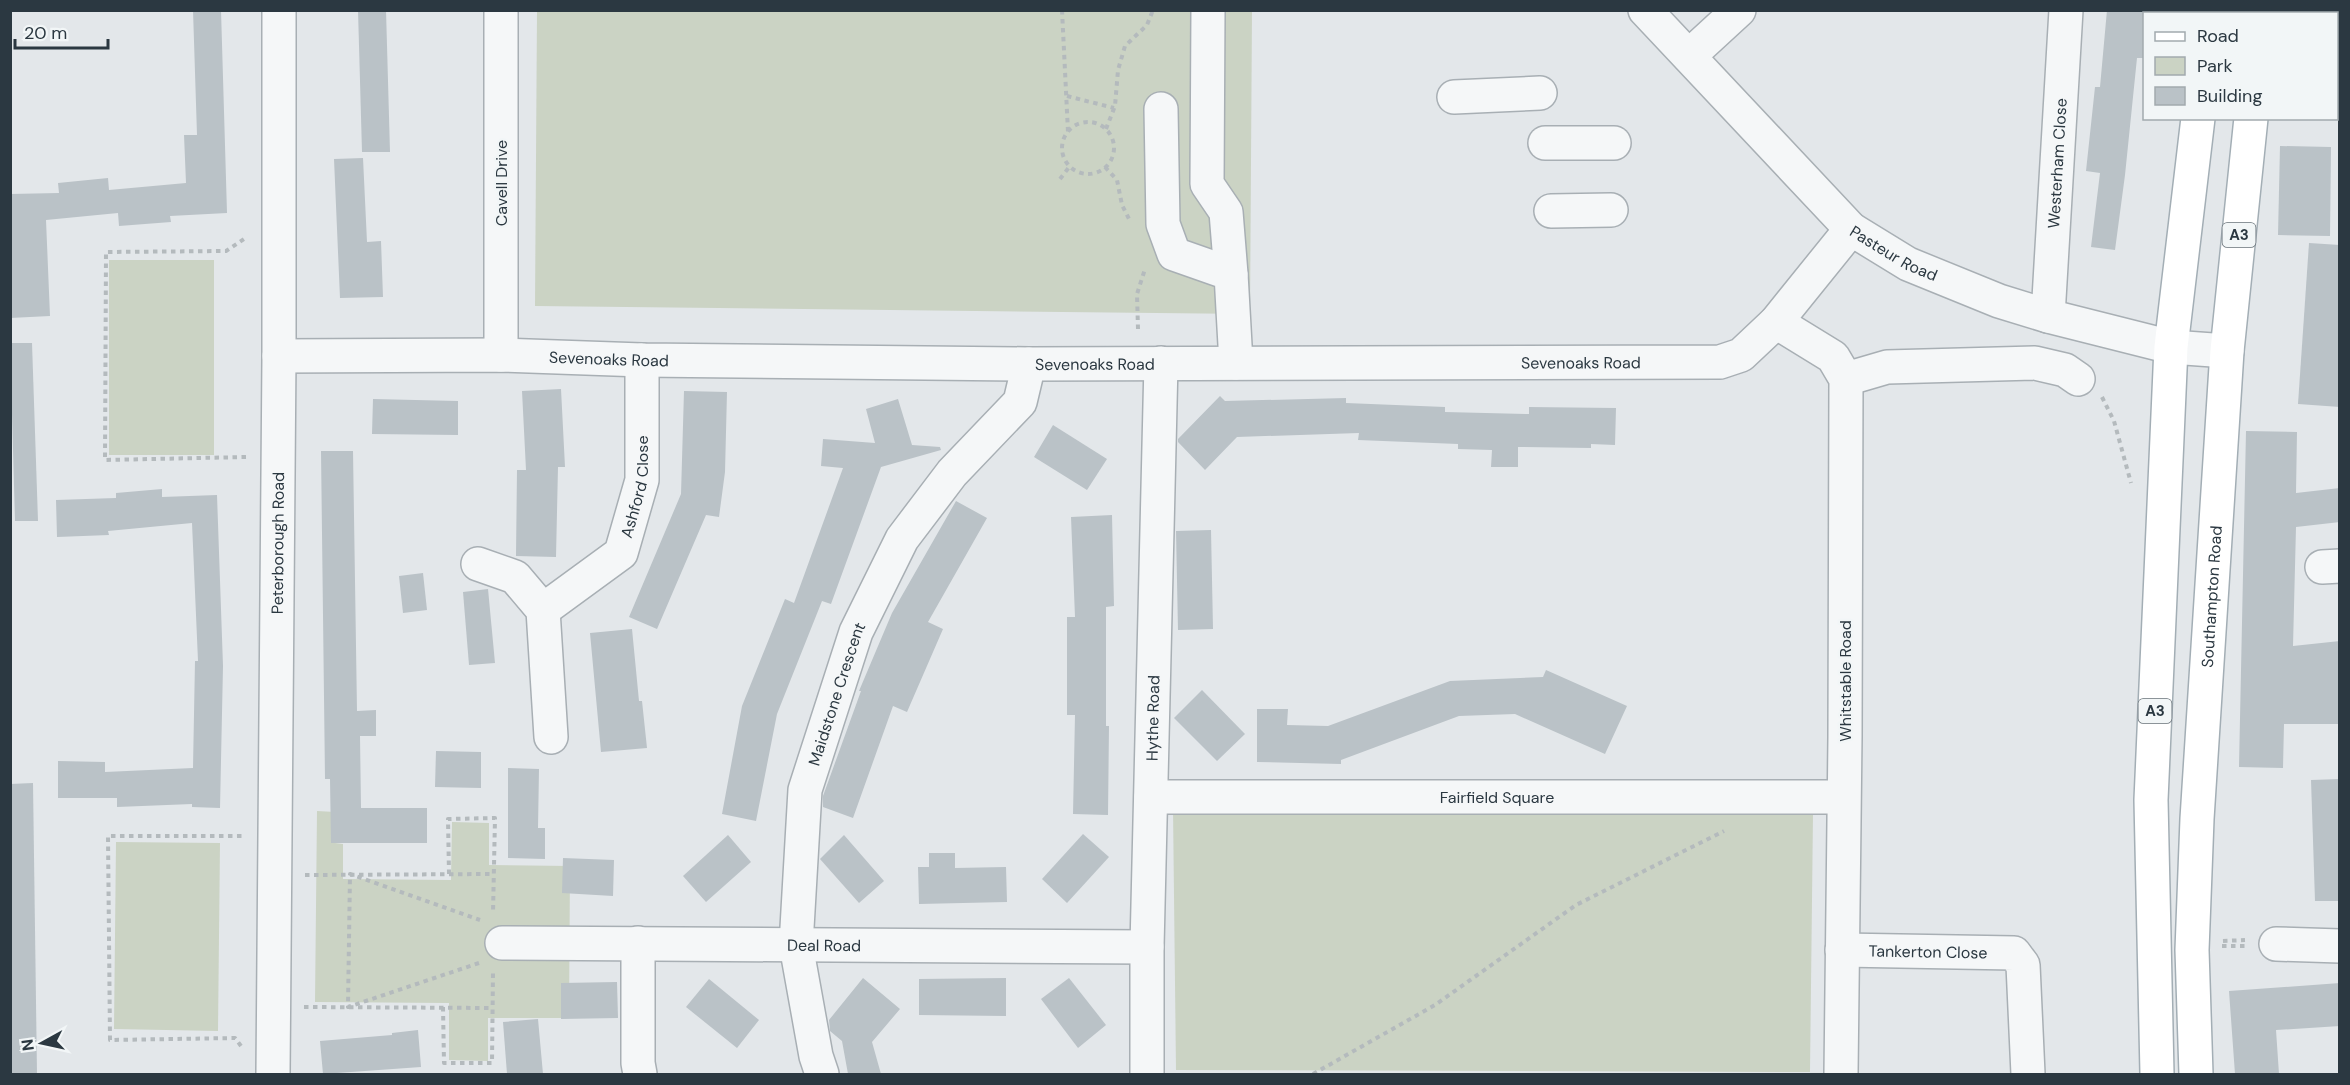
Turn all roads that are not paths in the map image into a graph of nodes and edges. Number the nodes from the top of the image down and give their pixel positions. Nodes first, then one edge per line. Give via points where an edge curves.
1 (279, 10) edge
2 (501, 10) edge
3 (1208, 10) edge
4 (1645, 10) edge
5 (1739, 10) edge
6 (2066, 10) edge
7 (1689, 56) junction
8 (1540, 93) dead end
9 (1454, 97) dead end
10 (1161, 109) dead end
11 (2198, 120) edge
12 (2251, 120) edge
13 (1545, 143) dead end
14 (1614, 143) dead end
15 (1611, 210) dead end
16 (1551, 211) dead end
17 (1851, 229) junction
18 (1231, 274) junction
19 (2048, 316) junction
20 (1776, 322) junction
21 (2171, 347) junction
22 (2227, 351) junction
23 (501, 355) junction
24 (279, 356) junction
25 (642, 360) junction
26 (1161, 363) junction
27 (1236, 363) junction
28 (1029, 364) junction
29 (1846, 379) junction
30 (2078, 380) dead end
31 (478, 564) dead end
32 (543, 610) junction
33 (550, 737) dead end
34 (1843, 796) junction
35 (1151, 797) junction
36 (488, 942) road end
37 (638, 944) junction
38 (2276, 944) dead end
39 (796, 945) junction
40 (2340, 946) edge
41 (1147, 947) junction
42 (1842, 950) junction
43 (260, 1065) edge
44 (640, 1074) edge
45 (822, 1074) edge
46 (1147, 1074) edge
47 (1841, 1074) edge
48 (2028, 1074) edge
49 (2157, 1074) edge
50 (2196, 1074) edge

1 - 24 street, Peterborough Road
2 - 23 street, Cavell Drive
3 - 18 street via 1207,184 1226,212
4 - 7 street, Pasteur Road
5 - 7 street
6 - 19 street, Westerham Close
7 - 17 street, Pasteur Road
8 - 9 street
10 - 18 street via 1163,224 1174,254
11 - 21 main road, A3
12 - 22 main road, Southampton Road / A3
13 - 14 street
15 - 16 street
17 - 19 street, Pasteur Road via 1908,264
17 - 20 street, Sevenoaks Road
18 - 27 street
19 - 21 street, Pasteur Road
20 - 27 street, Sevenoaks Road via 1741,355 1720,362
20 - 29 street via 1833,357
21 - 22 street, Pasteur Road
21 - 49 main road, A3 via 2151,800
22 - 50 main road, Southampton Road / A3 via 2193,903
23 - 24 street, Sevenoaks Road
23 - 25 street, Sevenoaks Road
24 - 43 street, Peterborough Road via 273,1008
25 - 28 street, Sevenoaks Road
25 - 32 street, Ashford Close via 642,480 621,553
26 - 27 street, Sevenoaks Road
26 - 28 street, Sevenoaks Road
26 - 35 street, Hythe Road
28 - 39 street, Maidstone Crescent via 1020,402 952,473 902,539 856,632 805,790
29 - 30 street via 1887,367 2036,363 2065,370
29 - 34 street, Whitstable Road
31 - 32 street via 515,577
32 - 33 street
34 - 35 street, Fairfield Square
34 - 42 street, Whitstable Road
35 - 41 street, Hythe Road
36 - 37 street, Deal Road
37 - 39 street, Deal Road
37 - 44 street
38 - 40 street
39 - 41 street, Deal Road
39 - 45 street, Maidstone Crescent
41 - 46 street, Hythe Road
42 - 47 street, Whitstable Road
42 - 48 street, Tankerton Close via 2014,953 2023,965

